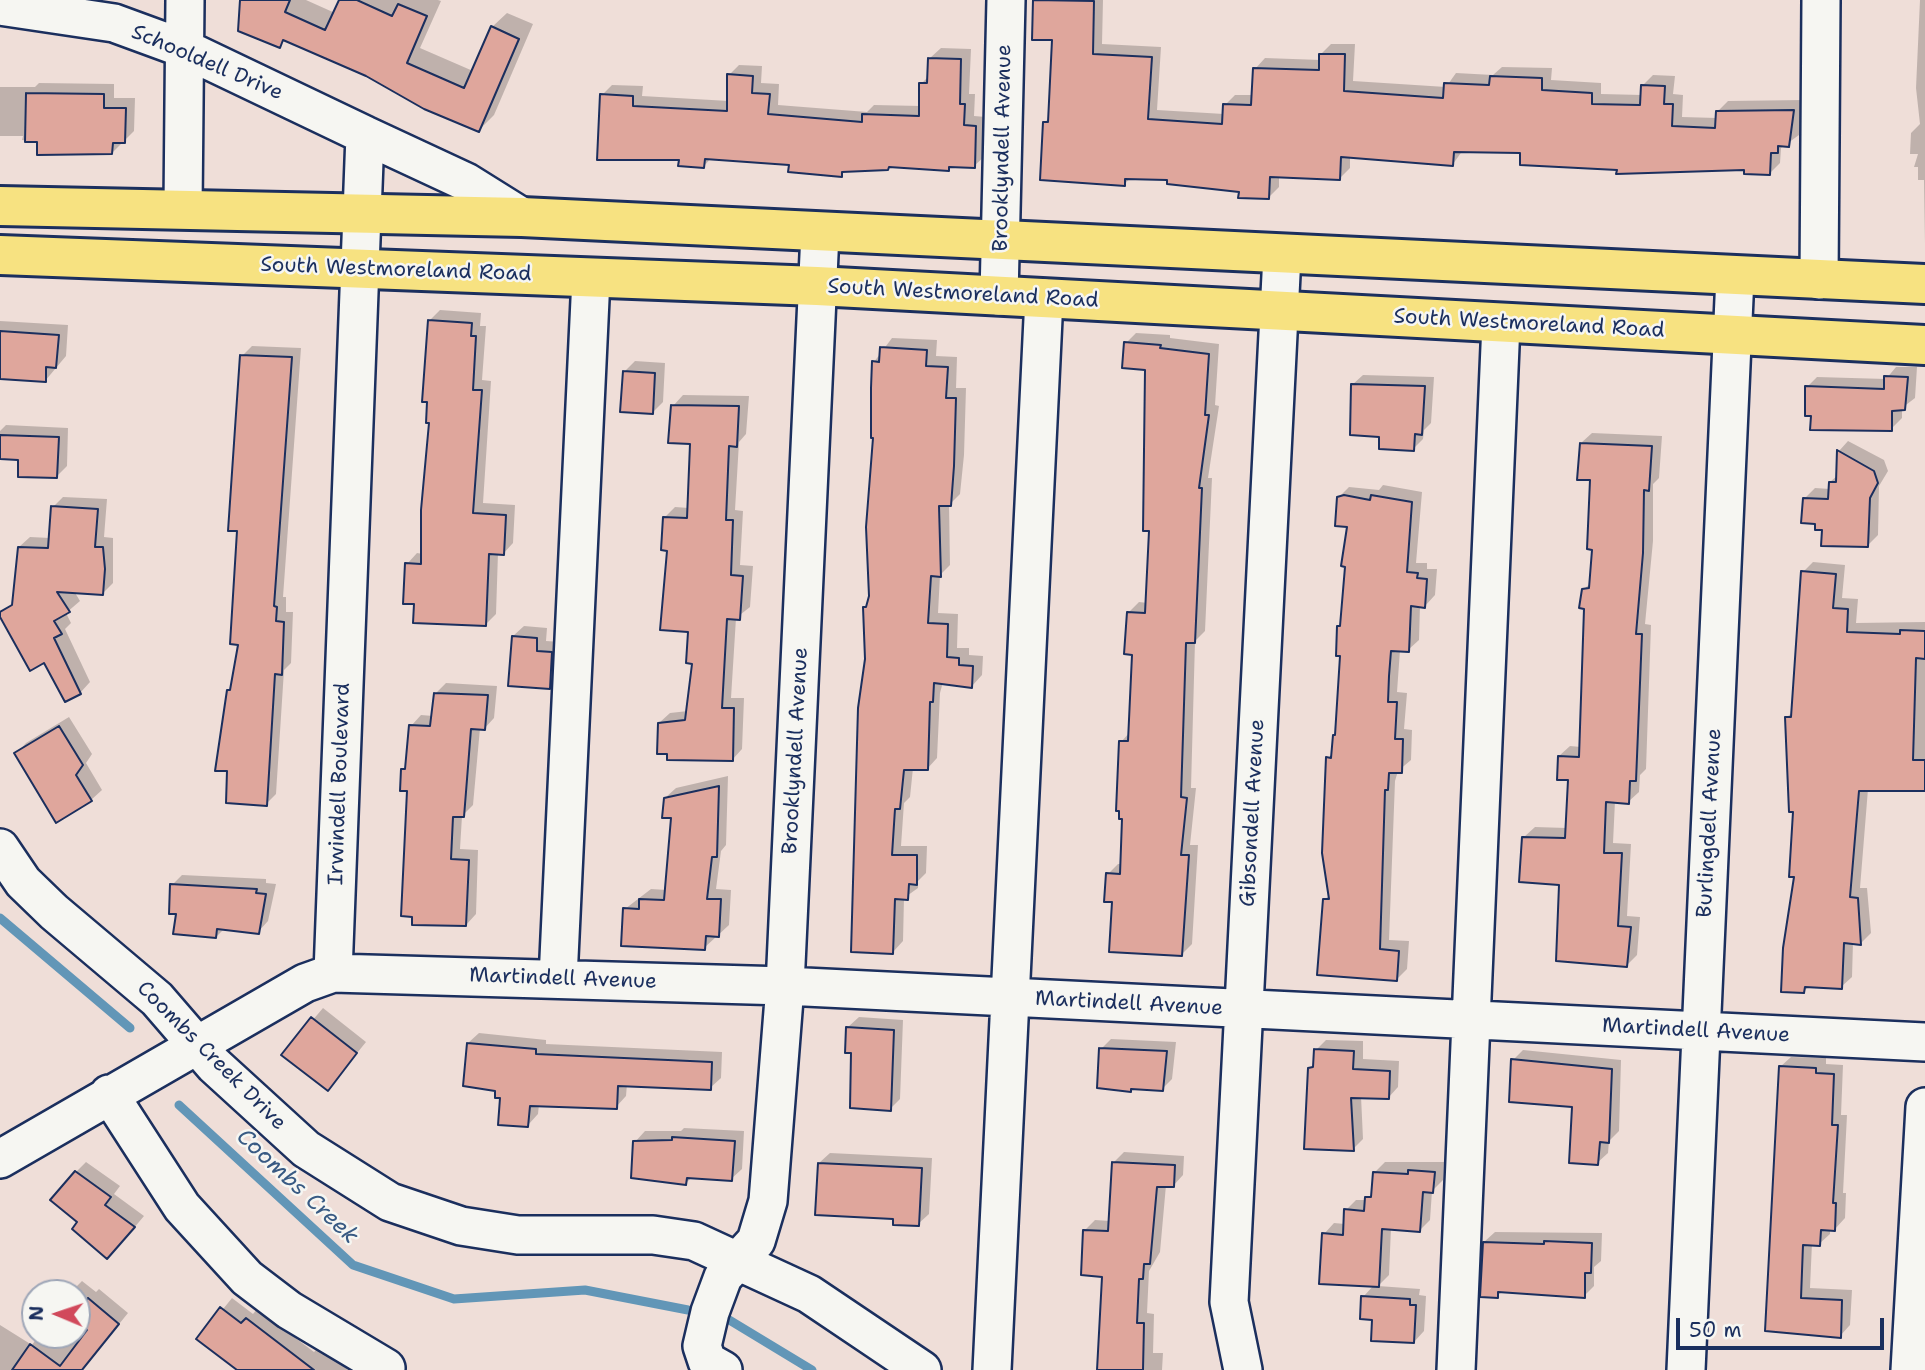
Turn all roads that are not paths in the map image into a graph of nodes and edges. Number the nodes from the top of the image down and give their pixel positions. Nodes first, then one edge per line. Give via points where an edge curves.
1 (185, 0) edge
2 (1006, 0) edge
3 (1821, 0) edge
4 (0, 6) edge
5 (185, 49) junction
6 (365, 135) junction
7 (0, 206) edge
8 (183, 208) junction
9 (362, 212) junction
10 (522, 217) junction
11 (820, 233) junction
12 (1001, 241) junction
13 (0, 255) edge
14 (1282, 255) junction
15 (359, 268) junction
16 (1735, 276) junction
17 (591, 278) junction
18 (1819, 280) junction
19 (1925, 284) edge
20 (817, 286) junction
21 (999, 296) junction
22 (1044, 298) junction
23 (1280, 311) junction
24 (1501, 323) junction
25 (1732, 335) junction
26 (1925, 345) edge
27 (0, 848) edge
28 (333, 974) junction
29 (558, 979) junction
30 (785, 986) junction
31 (1011, 998) junction
32 (1243, 1010) junction
33 (1468, 1021) junction
34 (1701, 1031) junction
35 (1925, 1042) edge
36 (196, 1044) junction
37 (109, 1094) junction
38 (1925, 1107) edge
39 (0, 1159) edge
40 (739, 1261) junction
41 (386, 1368) edge
42 (723, 1370) edge
43 (922, 1370) edge
44 (992, 1370) edge
45 (1243, 1370) edge
46 (1456, 1370) edge
47 (1686, 1370) edge
48 (1910, 1370) edge

1 - 5 street
2 - 12 street, Brooklyndell Avenue
3 - 18 street
4 - 5 street, Schooldell Drive via 114,23
5 - 6 street, Schooldell Drive
5 - 8 street
6 - 9 street
6 - 10 street, Schooldell Drive via 466,182
7 - 8 main road
8 - 9 main road
9 - 10 main road
9 - 15 street, Irwindell Boulevard
10 - 11 main road
11 - 12 main road
11 - 20 street, Brooklyndell Avenue
12 - 14 main road
12 - 21 street, Brooklyndell Avenue
13 - 15 main road, South Westmoreland Road
14 - 16 main road
14 - 23 street, Gibsondell Avenue
15 - 17 main road, South Westmoreland Road
15 - 28 street, Irwindell Boulevard
16 - 18 main road
16 - 25 street, Burlingdell Avenue
17 - 20 main road, South Westmoreland Road
17 - 29 street
18 - 19 main road
20 - 21 main road, South Westmoreland Road
20 - 30 street, Brooklyndell Avenue
21 - 22 main road, South Westmoreland Road
22 - 23 main road, South Westmoreland Road
22 - 31 street
23 - 24 main road, South Westmoreland Road
23 - 32 street, Gibsondell Avenue
24 - 25 main road, South Westmoreland Road
24 - 33 street
25 - 26 main road, South Westmoreland Road
25 - 34 street, Burlingdell Avenue
27 - 36 street, Coombs Creek Drive via 31,889 157,999
28 - 29 street, Martindell Avenue
28 - 36 street via 304,983
29 - 30 street, Martindell Avenue
30 - 31 street, Martindell Avenue
30 - 40 street, Brooklyndell Avenue via 768,1201 756,1241
31 - 32 street, Martindell Avenue
31 - 44 street
32 - 33 street, Martindell Avenue
32 - 45 street, Gibsondell Avenue via 1229,1302
33 - 34 street, Martindell Avenue
33 - 46 street
34 - 35 street, Martindell Avenue
34 - 47 street, Burlingdell Avenue
36 - 37 street
36 - 40 street, Coombs Creek Drive via 306,1149 390,1202 461,1226 518,1235 653,1235 694,1241
37 - 39 street
37 - 41 street via 182,1207 247,1278 289,1310
38 - 48 street
40 - 42 street via 723,1277 702,1346 707,1361
40 - 43 street, Coombs Creek Drive via 809,1294

